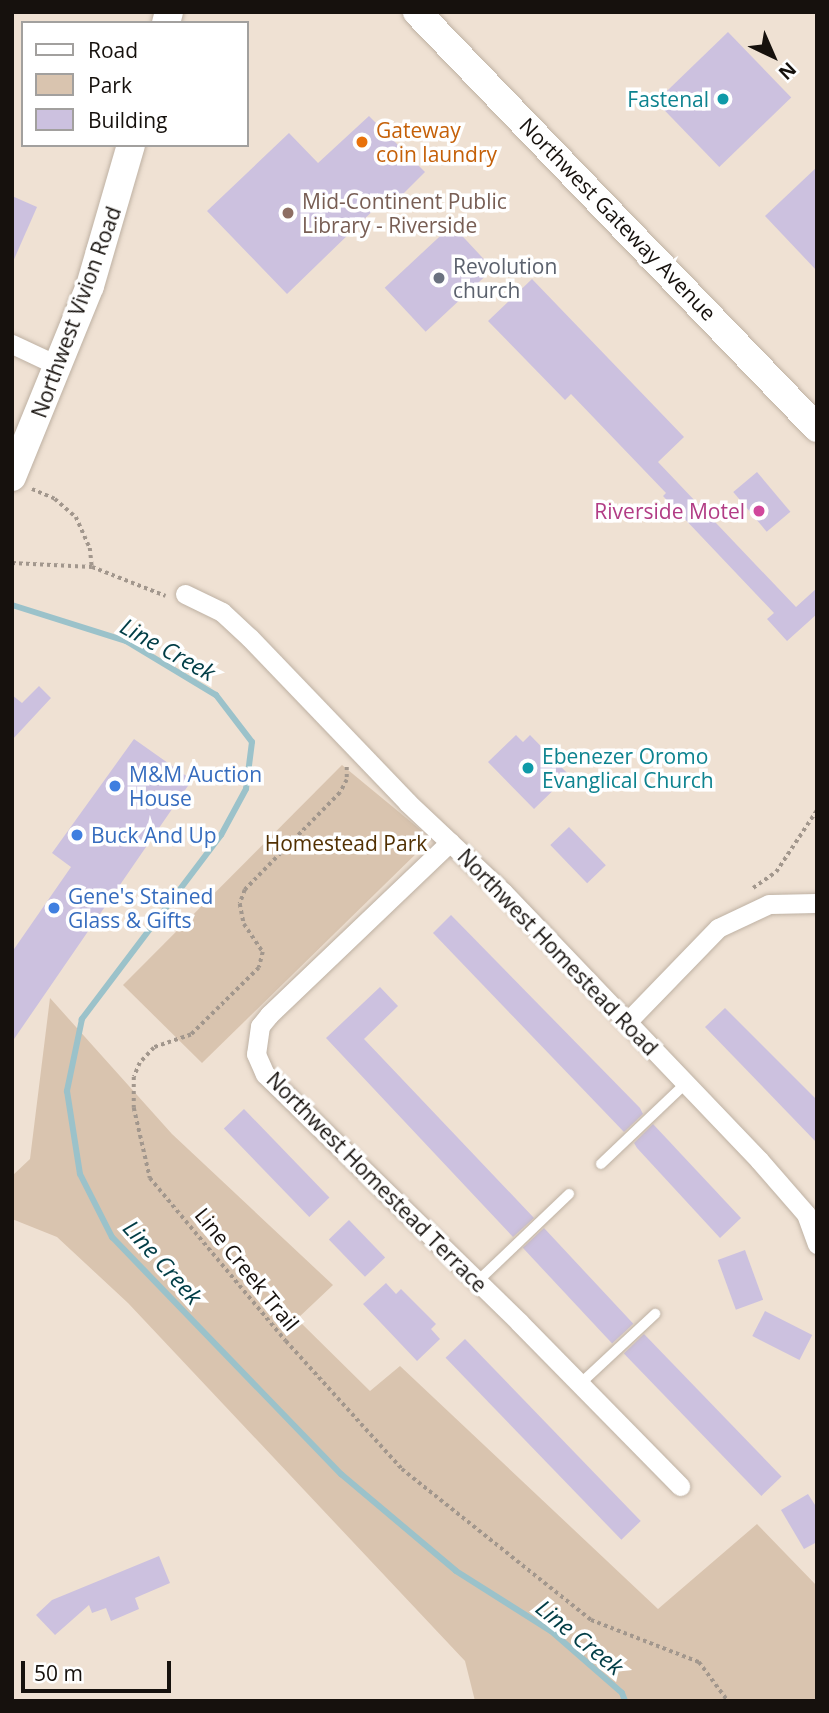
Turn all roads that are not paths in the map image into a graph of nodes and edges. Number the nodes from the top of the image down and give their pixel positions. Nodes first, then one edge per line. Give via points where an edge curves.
1 (417, 12) edge
2 (131, 147) edge
3 (12, 344) edge
4 (59, 366) junction
5 (817, 428) edge
6 (22, 483) edge
7 (179, 597) road end
8 (450, 842) junction
9 (817, 903) edge
10 (627, 1022) junction
11 (686, 1083) junction
12 (601, 1164) dead end
13 (569, 1194) dead end
14 (817, 1244) edge
15 (478, 1281) junction
16 (655, 1314) dead end
17 (580, 1384) junction
18 (680, 1486) dead end

1 - 5 main road, Northwest Gateway Avenue
2 - 4 main road, Northwest Vivion Road via 117,203
3 - 4 street
4 - 6 main road, Northwest Vivion Road
7 - 8 street, Northwest Homestead Road via 222,612
8 - 10 street, Northwest Homestead Road
8 - 15 street, Northwest Homestead Terrace via 269,1015 260,1026 256,1054 265,1074
9 - 10 street via 769,904 718,928
10 - 11 street, Northwest Homestead Road
11 - 12 lane
11 - 14 street, Northwest Homestead Road via 806,1214
13 - 15 lane
15 - 17 street, Northwest Homestead Terrace
16 - 17 lane
17 - 18 street, Northwest Homestead Terrace

